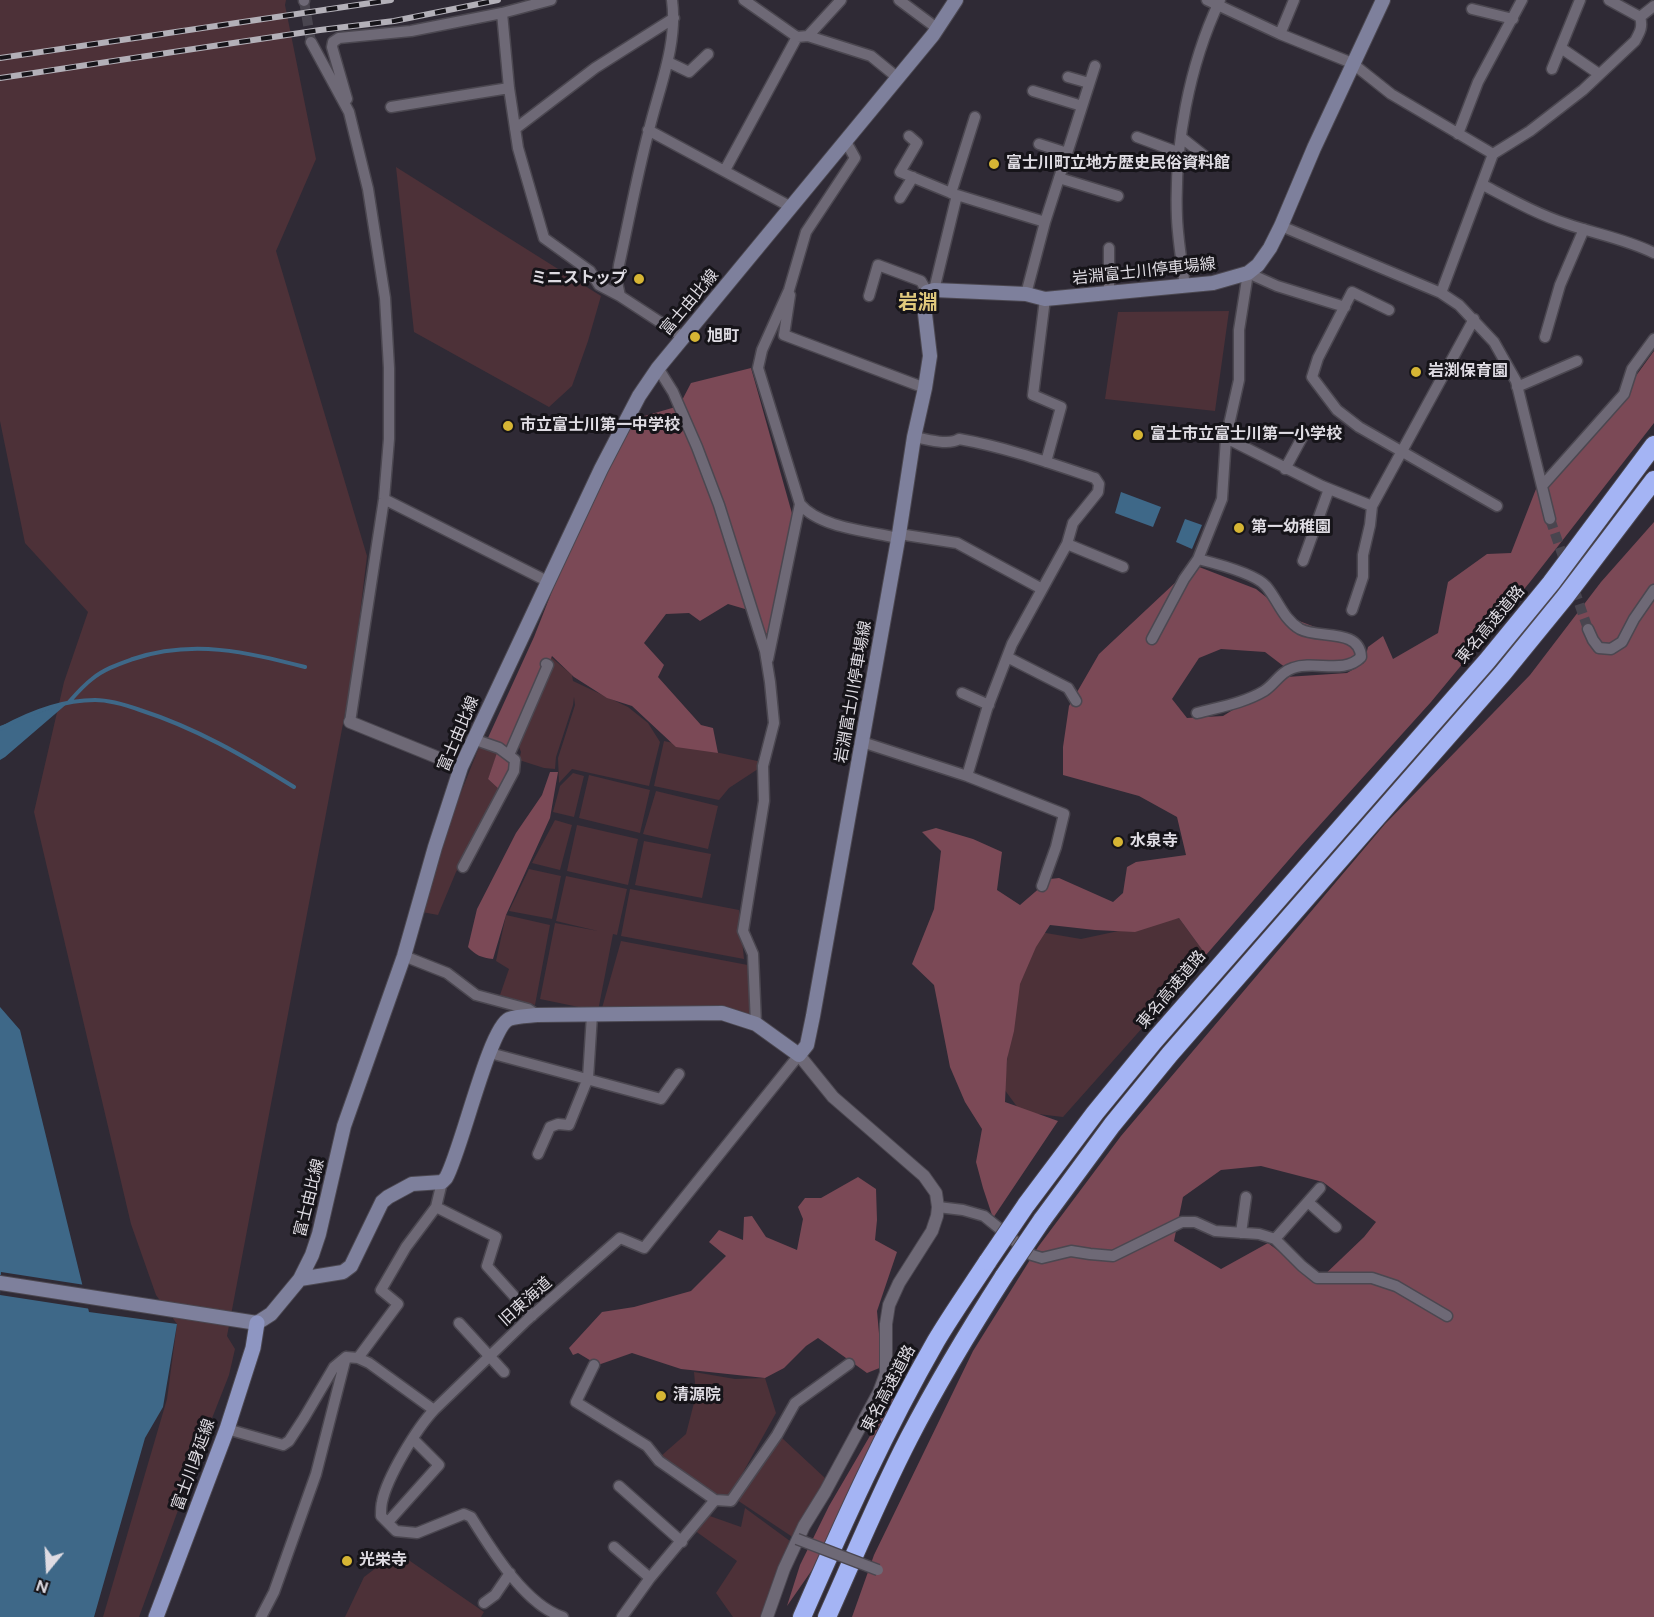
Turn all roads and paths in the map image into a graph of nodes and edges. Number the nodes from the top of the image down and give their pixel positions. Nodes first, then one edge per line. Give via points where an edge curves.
1 (551, 0) edge
2 (672, 0) edge
3 (744, 0) edge
4 (841, 0) edge
5 (899, 0) edge
6 (956, 0) edge
7 (1207, 0) edge
8 (1294, 0) edge
9 (1383, 0) edge
10 (1522, 0) edge
11 (1580, 0) edge
12 (1609, 0) edge
13 (1219, 3) edge
14 (1654, 6) edge
15 (1472, 9) dead end
16 (502, 13) junction
17 (674, 18) junction
18 (1513, 19) junction
19 (1641, 21) junction
20 (938, 29) junction
21 (1654, 32) edge
22 (1280, 34) junction
23 (802, 36) junction
24 (311, 42) tunnel mouth
25 (1561, 48) junction
26 (708, 54) dead end
27 (668, 62) junction
28 (1353, 63) junction
29 (1095, 66) dead end
30 (1552, 69) dead end
31 (1599, 75) junction
32 (1068, 77) dead end
33 (898, 78) junction
34 (1089, 84) junction
35 (509, 88) junction
36 (1033, 91) dead end
37 (345, 104) junction
38 (1082, 106) junction
39 (391, 107) dead end
40 (975, 117) dead end
41 (515, 129) junction
42 (648, 130) junction
43 (1458, 135) junction
44 (909, 136) dead end
45 (1137, 137) dead end
46 (1182, 138) junction
47 (845, 140) junction
48 (1039, 144) dead end
49 (1067, 153) junction
50 (1180, 153) junction
51 (1493, 154) junction
52 (1211, 161) dead end
53 (725, 170) junction
54 (913, 177) junction
55 (1059, 177) junction
56 (1483, 185) junction
57 (954, 194) junction
58 (1118, 196) dead end
59 (900, 198) dead end
60 (791, 207) junction
61 (1045, 222) junction
62 (1281, 226) junction
63 (1584, 229) junction
64 (1109, 248) dead end
65 (1654, 253) edge
66 (1248, 273) junction
67 (1185, 286) junction
68 (789, 290) junction
69 (931, 291) junction
70 (1441, 292) junction
71 (1109, 293) junction
72 (1026, 294) junction
73 (620, 296) junction
74 (869, 296) dead end
75 (1044, 299) junction
76 (1345, 307) junction
77 (1389, 310) dead end
78 (1474, 319) junction
79 (683, 337) junction
80 (1545, 337) dead end
81 (1654, 339) edge
82 (1577, 361) dead end
83 (658, 368) junction
84 (1517, 387) junction
85 (925, 388) junction
86 (1304, 434) dead end
87 (914, 437) junction
88 (1226, 438) junction
89 (1654, 445) edge
90 (1401, 451) junction
91 (1046, 462) junction
92 (1286, 469) junction
93 (1654, 480) edge
94 (1542, 486) junction
95 (1329, 489) junction
96 (384, 499) junction
97 (800, 504) junction
98 (1372, 506) junction
99 (1497, 506) dead end
100 (1550, 519) tunnel mouth
101 (899, 536) junction
102 (1066, 544) junction
103 (1198, 559) junction
104 (1303, 561) dead end
105 (1124, 567) dead end
106 (547, 581) junction
107 (1042, 589) junction
108 (1654, 590) edge
109 (1352, 610) dead end
110 (1588, 629) tunnel mouth
111 (1152, 639) dead end
112 (1007, 657) junction
113 (546, 664) dead end
114 (767, 664) junction
115 (962, 693) dead end
116 (1076, 701) dead end
117 (989, 705) junction
118 (1197, 713) dead end
119 (350, 722) joint
120 (473, 739) junction
121 (862, 742) junction
122 (508, 755) junction
123 (460, 767) junction
124 (968, 776) junction
125 (463, 867) dead end
126 (1042, 886) dead end
127 (404, 956) junction
128 (537, 1015) junction
129 (592, 1015) junction
130 (756, 1024) junction
131 (490, 1053) junction
132 (799, 1055) junction
133 (679, 1074) dead end
134 (588, 1078) junction
135 (538, 1154) dead end
136 (442, 1182) junction
137 (1320, 1188) dead end
138 (1246, 1197) dead end
139 (1308, 1202) junction
140 (436, 1206) junction
141 (938, 1207) junction
142 (1336, 1227) dead end
143 (1241, 1233) junction
144 (1275, 1239) junction
145 (300, 1279) junction
146 (0, 1282) edge
147 (532, 1316) junction
148 (1447, 1316) dead end
149 (257, 1323) junction
150 (459, 1323) dead end
151 (489, 1355) junction
152 (345, 1357) junction
153 (358, 1358) junction
154 (849, 1364) dead end
155 (594, 1365) dead end
156 (504, 1372) dead end
157 (434, 1410) junction
158 (227, 1429) junction
159 (413, 1439) junction
160 (619, 1486) dead end
161 (715, 1500) junction
162 (388, 1522) junction
163 (798, 1539) junction
164 (682, 1542) junction
165 (614, 1547) dead end
166 (849, 1568) junction
167 (878, 1570) dead end
168 (510, 1573) junction
169 (650, 1578) junction
170 (484, 1603) dead end
171 (156, 1617) edge
172 (261, 1617) edge
173 (563, 1617) edge
174 (622, 1617) edge
175 (767, 1617) edge
176 (802, 1617) edge
177 (827, 1617) edge
178 (833, 1617) edge

1 - 16 street
2 - 17 street
3 - 23 street
4 - 23 street
5 - 20 street
6 - 20 main road, 富士由比線
7 - 13 street
8 - 22 street
9 - 28 main road
10 - 18 street
11 - 25 street
12 - 19 street
13 - 22 street
13 - 46 street via 1200,46 1190,82
14 - 19 street
15 - 18 street
16 - 35 street
16 - 37 street via 411,31 339,38 332,47 347,99
17 - 27 street
17 - 41 street via 595,68
18 - 43 street via 1478,82
19 - 21 street
19 - 31 street via 1635,41
20 - 33 main road, 富士由比線
22 - 28 street
23 - 33 street via 871,56
23 - 53 street
24 - 37 street
25 - 30 street
25 - 31 street
26 - 27 street via 689,72
27 - 42 street
28 - 43 street via 1391,94
28 - 62 main road
29 - 34 street
31 - 51 street via 1530,131
32 - 34 street
33 - 47 main road, 富士由比線
34 - 38 street
35 - 39 street
35 - 41 street
36 - 38 street
37 - 96 street via 368,189 385,298 390,416
38 - 49 street
40 - 57 street
41 - 73 street via 523,172 544,238 590,271 599,285
42 - 53 street
42 - 73 street via 619,265
43 - 51 street
44 - 54 street via 917,143 900,172
45 - 50 street
46 - 50 street
46 - 52 street
47 - 60 main road, 富士由比線
47 - 68 street via 855,158 806,232
48 - 49 street
49 - 55 street
50 - 67 street via 1177,217
51 - 56 street
53 - 60 street
54 - 57 street
54 - 59 street
55 - 58 street
55 - 61 street
56 - 63 street via 1530,209
56 - 70 street
57 - 61 street
57 - 69 street
60 - 79 main road, 富士由比線
61 - 72 street
62 - 66 main road via 1270,248
62 - 70 street
63 - 65 street via 1635,243
63 - 80 street via 1560,285
64 - 71 street
66 - 67 main road, 岩淵富士川停車場線
66 - 76 street
66 - 88 street via 1239,330 1239,380
67 - 71 main road, 岩淵富士川停車場線
68 - 85 street via 783,335
68 - 97 street via 758,368
69 - 72 main road, 岩淵富士川停車場線
69 - 74 street via 921,281 878,265
69 - 85 main road, 岩淵富士川停車場線 via 923,297 930,356
70 - 78 street
71 - 75 main road, 岩淵富士川停車場線
72 - 75 main road, 岩淵富士川停車場線
73 - 79 street
75 - 91 street via 1033,395 1061,407
76 - 77 street via 1352,292
76 - 90 street via 1312,377 1338,410
78 - 84 street via 1494,342
78 - 90 street
79 - 83 main road, 富士由比線
81 - 94 street via 1632,369 1624,393
82 - 84 street
83 - 106 main road, 富士由比線 via 601,468
83 - 114 street via 673,392 705,467
84 - 94 street
85 - 87 main road, 岩淵富士川停車場線
86 - 92 street
87 - 91 street via 966,440
87 - 101 main road, 岩淵富士川停車場線
88 - 92 street
88 - 103 street via 1222,499
89 - 176 highway, 東名高速道路, bridge via 1487,661 1154,1041 1026,1205 937,1339 834,1543
90 - 98 street
90 - 99 street
91 - 102 street via 1095,478 1099,484 1098,492 1073,523
92 - 95 street
93 - 166 highway, bridge via 1503,673 1112,1125 1042,1220 950,1362 908,1439
94 - 100 street
95 - 98 street
95 - 104 street
96 - 106 street
96 - 119 street
97 - 101 street via 815,517 831,523
97 - 114 street
98 - 109 street via 1362,555 1363,577
101 - 107 street via 957,543
101 - 121 main road, 岩淵富士川停車場線
102 - 105 street
102 - 107 street
103 - 111 street
103 - 118 street via 1256,578 1298,628 1311,634 1353,640 1360,657 1349,666 1294,667 1278,676 1266,690
106 - 120 main road, 富士由比線
107 - 112 street
108 - 110 street via 1622,642 1611,649 1599,648
112 - 116 street via 1068,688
112 - 117 street
113 - 122 street
114 - 130 street via 774,723 763,766 764,801 743,931 753,954
115 - 117 street
117 - 124 street
119 - 123 street
120 - 122 street
120 - 123 main road, 富士由比線
121 - 124 street
121 - 132 main road, 岩淵富士川停車場線 via 813,1016 807,1045
122 - 125 street via 515,760 514,771
123 - 127 main road, 富士由比線
124 - 126 street via 1064,814
127 - 128 street via 447,973 476,995
127 - 145 main road, 富士由比線 via 344,1126 319,1234
128 - 129 main road
128 - 131 main road via 509,1019 500,1027
129 - 130 main road via 722,1013
129 - 134 street
130 - 132 main road
131 - 134 street
131 - 136 main road via 450,1172
132 - 141 street via 833,1097 924,1176 936,1193
132 - 147 street, 旧東海道 via 644,1248 620,1238
133 - 134 street via 661,1099
134 - 135 street via 569,1125 550,1127
136 - 140 street
136 - 145 main road via 412,1184 382,1202 351,1266 343,1272
137 - 139 street
138 - 143 street
139 - 142 street
139 - 144 street
140 - 147 street via 496,1237 487,1266
140 - 153 street via 381,1290 398,1304
141 - 143 street via 984,1216 1032,1255 1042,1258 1071,1251 1113,1256 1182,1222
141 - 163 street via 932,1231 889,1305 886,1373 879,1392
143 - 144 street
144 - 148 street via 1317,1278 1372,1278 1396,1286
145 - 149 main road, 富士由比線 via 271,1314
146 - 149 main road
147 - 151 street, 旧東海道
149 - 158 main road, 富士川身延線
150 - 151 street
151 - 156 street
151 - 157 street, 旧東海道
152 - 153 street
152 - 158 street via 334,1367 283,1445
152 - 172 street via 316,1474
153 - 157 street
154 - 161 street via 795,1403 731,1501
155 - 161 street via 576,1402 647,1446 659,1461
157 - 159 street, 旧東海道
158 - 171 main road, 富士川身延線
159 - 162 street, 旧東海道 via 382,1502 381,1516
159 - 162 street via 439,1465
160 - 164 street
161 - 164 street
162 - 168 street via 396,1531 417,1533 464,1514 471,1517
163 - 167 street, bridge
163 - 175 street
164 - 169 street
165 - 169 street
166 - 177 highway
166 - 178 highway
168 - 170 street
168 - 173 street via 537,1602
169 - 174 street

